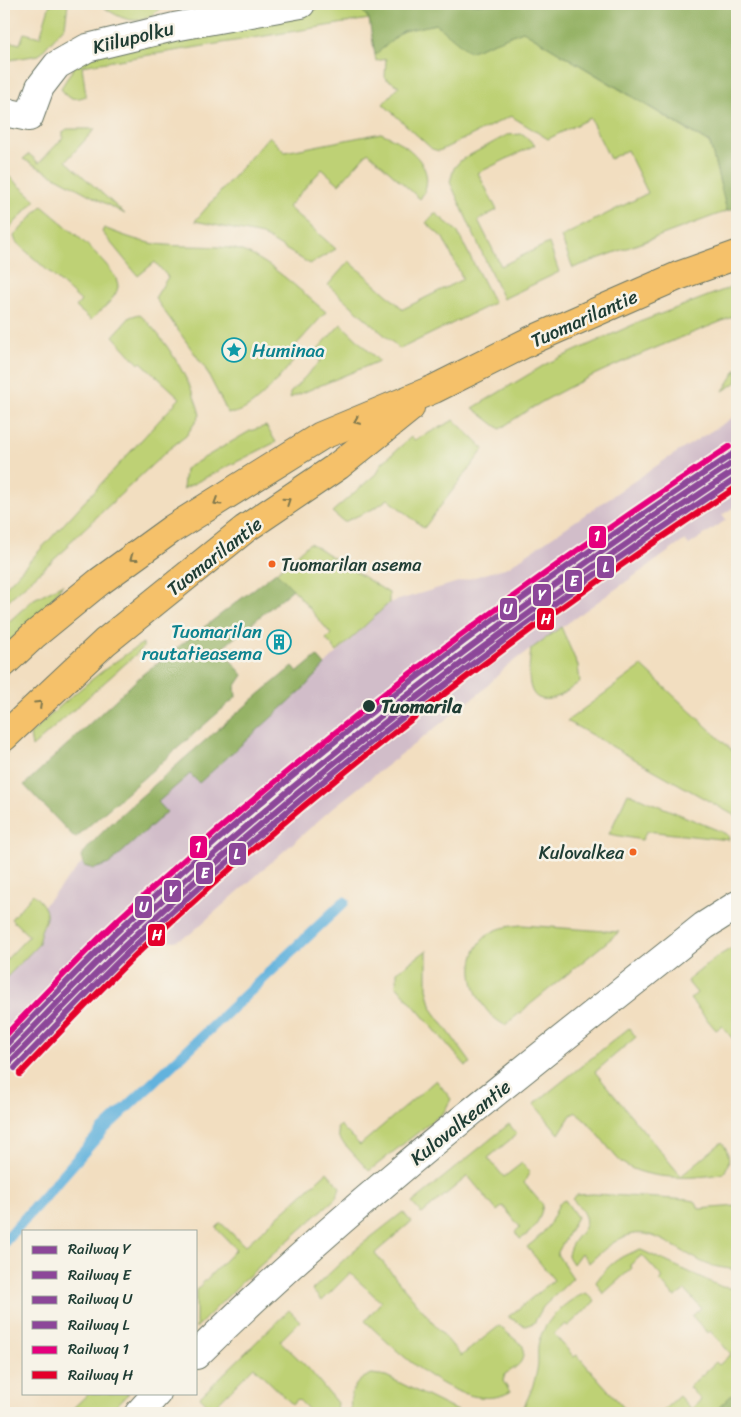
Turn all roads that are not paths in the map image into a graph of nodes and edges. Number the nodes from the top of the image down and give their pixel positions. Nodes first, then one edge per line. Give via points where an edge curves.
1 (301, 4) edge
2 (16, 115) edge
3 (737, 255) edge
4 (434, 388) junction
5 (4, 663) edge
6 (4, 737) edge
7 (737, 905) edge
8 (198, 1353) edge
9 (157, 1394) edge
10 (139, 1413) edge

1 - 2 street, Kiilupolku via 174,27 87,48 57,65
3 - 4 main road, Tuomarilantie via 678,276 532,340
4 -> 5 main road, Tuomarilantie via 321,436 172,529 91,588
6 -> 4 main road, Tuomarilantie via 106,642 245,529 338,466
7 - 8 street, Kulovalkeantie via 704,926 368,1198 279,1275
9 - 10 street

